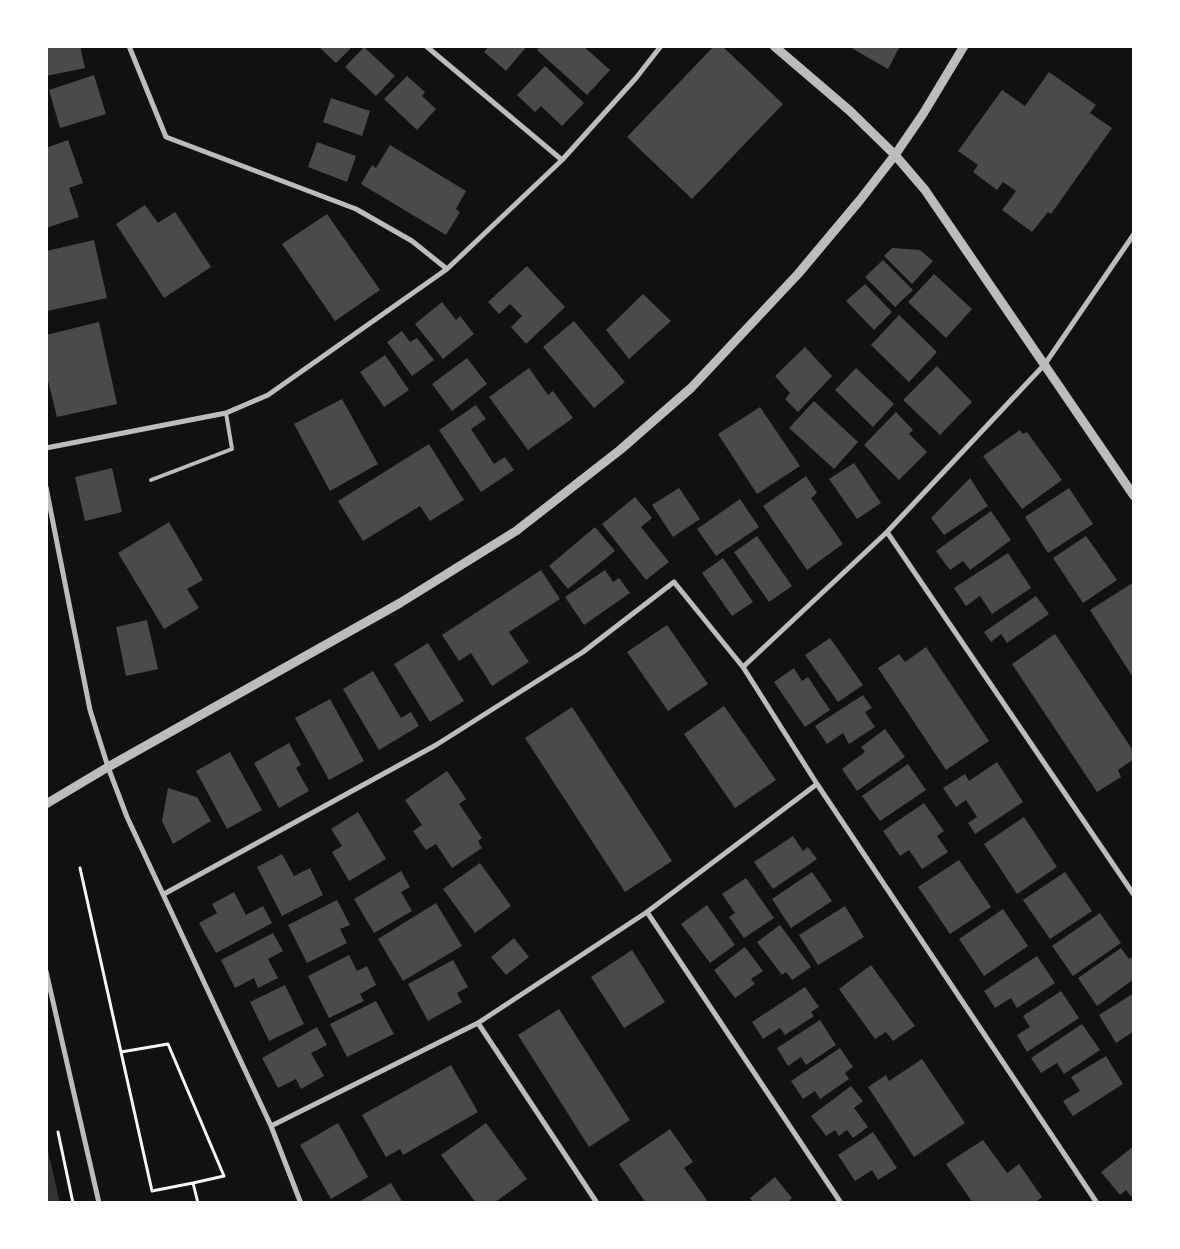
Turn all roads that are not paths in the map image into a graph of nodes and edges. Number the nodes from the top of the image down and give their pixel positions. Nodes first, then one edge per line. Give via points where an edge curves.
1 (129, 46) edge
2 (426, 46) edge
3 (660, 46) edge
4 (774, 46) edge
5 (964, 46) edge
6 (894, 154) junction
7 (562, 160) junction
8 (1134, 234) edge
9 (447, 269) junction
10 (1045, 364) junction
11 (226, 413) junction
12 (46, 448) edge
13 (151, 480) dead end
14 (46, 487) edge
15 (1134, 496) edge
16 (887, 532) junction
17 (743, 666) junction
18 (108, 767) junction
19 (817, 784) junction
20 (50, 802) edge
21 (164, 894) junction
22 (1134, 895) edge
23 (647, 912) junction
24 (46, 971) edge
25 (478, 1023) junction
26 (272, 1126) junction
27 (301, 1202) edge
28 (99, 1203) edge
29 (596, 1203) edge
30 (841, 1203) edge
31 (1097, 1203) edge

1 - 9 street via 166,136 356,209 412,241
2 - 7 street
3 - 7 street via 636,78
4 - 6 street via 850,111
5 - 6 street via 923,114
6 - 10 street via 925,190
6 - 18 street via 798,274 690,388 620,450 516,531 400,603
7 - 9 street
8 - 10 street
9 - 11 street via 268,395
10 - 15 street
10 - 16 street
11 - 12 street
11 - 13 lane via 232,449
14 - 18 street via 90,710
16 - 17 street
16 - 22 street
17 - 19 street
17 - 21 street via 674,582 583,652 436,745
18 - 20 street
18 - 21 street via 127,817
19 - 23 street
19 - 31 street
21 - 26 street
23 - 25 street
23 - 30 street
24 - 28 street
25 - 26 street
25 - 29 street
26 - 27 street

